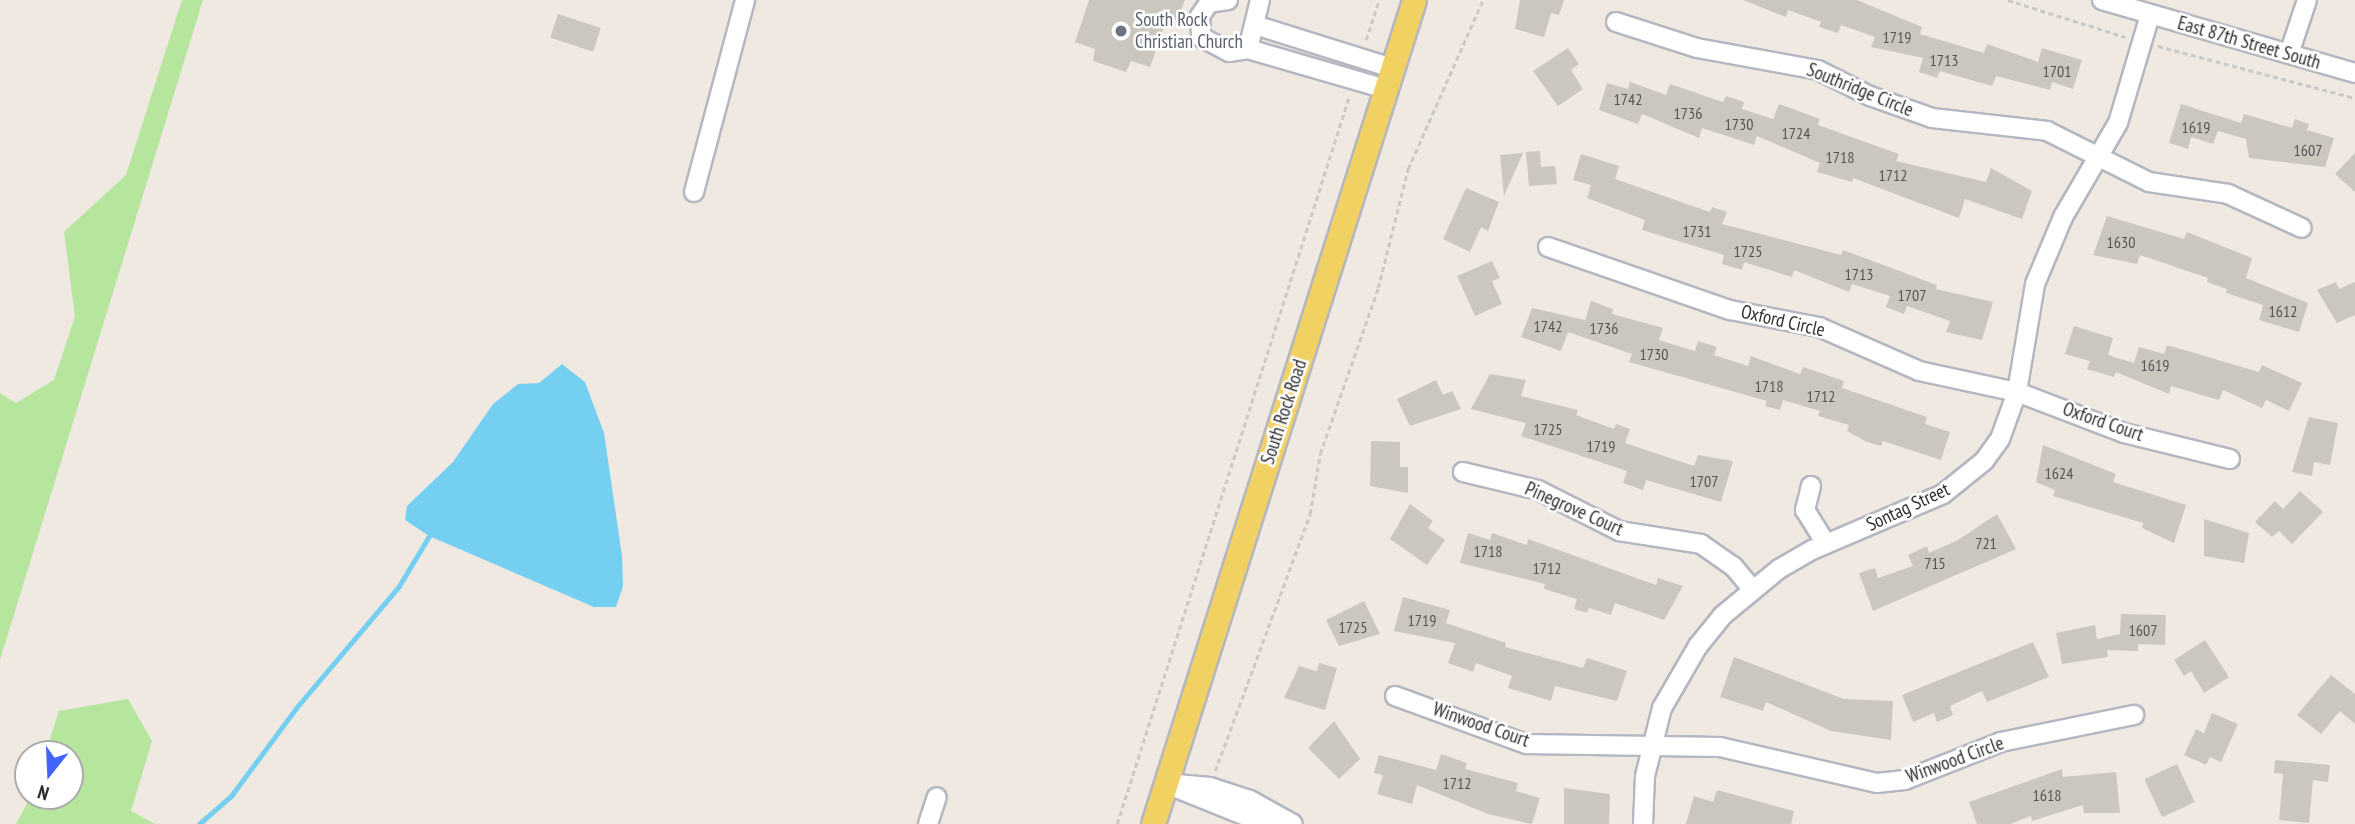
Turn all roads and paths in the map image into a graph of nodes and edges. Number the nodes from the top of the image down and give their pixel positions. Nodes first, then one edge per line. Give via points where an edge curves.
1 (745, 0) edge
2 (1229, 0) edge
3 (1379, 0) edge
4 (1414, 0) edge
5 (1483, 0) edge
6 (2008, 0) edge
7 (2102, 0) edge
8 (2307, 0) edge
9 (1258, 13) edge
10 (2150, 15) junction
11 (1616, 22) dead end
12 (2143, 41) junction
13 (1248, 49) junction
14 (2289, 54) junction
15 (1361, 59) junction
16 (2355, 73) edge
17 (1389, 79) junction
18 (1354, 80) junction
19 (2355, 98) edge
20 (2104, 156) junction
21 (694, 192) dead end
22 (2302, 228) dead end
23 (1548, 247) dead end
24 (2017, 393) junction
25 (2230, 459) dead end
26 (1464, 471) dead end
27 (1811, 486) dead end
28 (1826, 544) junction
29 (1752, 589) junction
30 (1395, 696) dead end
31 (2134, 715) dead end
32 (1651, 744) junction
33 (1213, 775) dead end
34 (1166, 783) junction
35 (937, 797) dead end
36 (928, 824) edge
37 (1117, 824) edge
38 (1153, 824) edge
39 (1266, 824) edge
40 (1293, 824) edge
41 (1643, 824) edge

1 - 21 street
2 - 9 street
2 - 13 street via 1209,3 1200,16 1201,37 1229,52
3 - 15 path
4 - 17 main road, South Rock Road
5 - 33 path via 1408,169 1378,288 1320,454 1310,514
6 - 12 path
7 - 10 street, East 87th Street South
8 - 14 street
9 - 13 street
9 - 15 street
10 - 12 street, Sontag Street
10 - 14 street, East 87th Street South
11 - 20 street, Southridge Circle via 1698,48 1818,70 1932,118 2047,131
12 - 19 path
12 - 20 street, Sontag Street
13 - 18 street
14 - 16 street, East 87th Street South
15 - 17 street
17 - 18 street
17 - 34 main road, South Rock Road
18 - 37 path
20 - 22 street, Southridge Circle via 2149,182 2228,194
20 - 24 street, Sontag Street via 2063,217 2039,272 2026,318
23 - 24 street, Oxford Circle via 1718,306 1819,327 1919,371
24 - 25 street, Oxford Court via 2124,433
24 - 28 street, Sontag Street via 2000,439 1965,480 1943,494
26 - 29 street, Pinegrove Court via 1538,490 1619,531 1702,544 1733,566
27 - 28 street via 1804,510
28 - 29 street, Sontag Street
29 - 32 street, Sontag Street via 1722,616 1684,668
30 - 32 street, Winwood Court via 1525,744
31 - 32 street, Winwood Circle via 2001,742 1905,780 1877,783 1720,747
32 - 41 street, Sontag Street
34 - 38 main road, South Rock Road
34 - 39 street via 1205,804
34 - 40 street via 1210,787 1250,800
35 - 36 street

